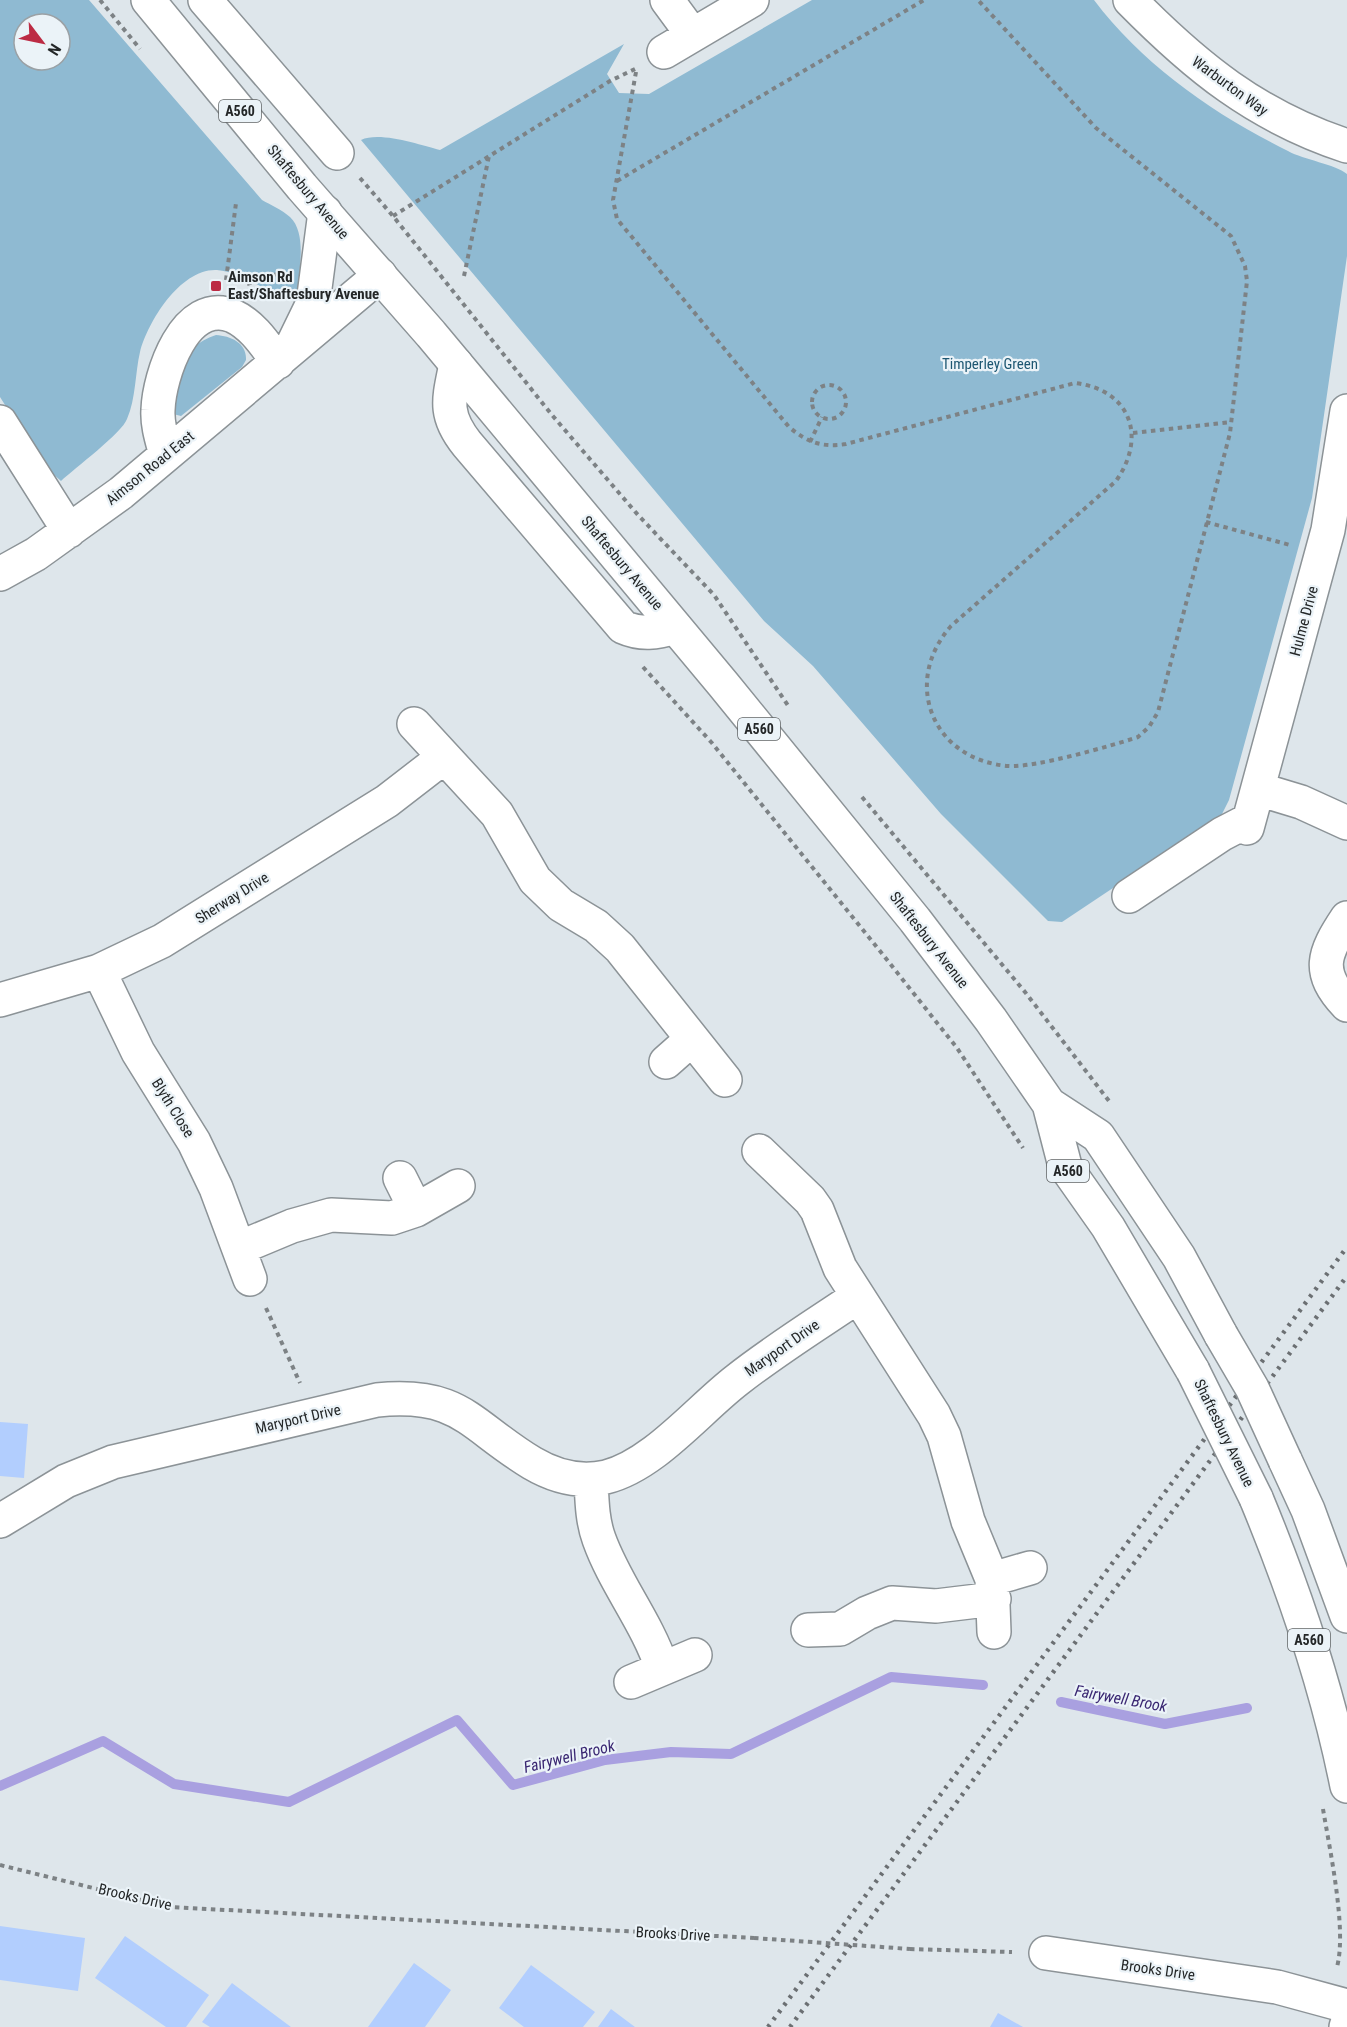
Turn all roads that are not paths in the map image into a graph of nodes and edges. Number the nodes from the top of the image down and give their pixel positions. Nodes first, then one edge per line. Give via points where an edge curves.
1 (148, 0) edge
2 (667, 0) edge
3 (752, 0) edge
4 (1130, 0) edge
5 (208, 3) edge
6 (692, 34) junction
7 (178, 35) junction
8 (664, 52) dead end
9 (1347, 146) edge
10 (337, 153) road end
11 (325, 212) junction
12 (380, 274) junction
13 (285, 355) junction
14 (456, 364) junction
15 (1347, 411) edge
16 (0, 422) edge
17 (1344, 448) edge
18 (166, 455) junction
19 (69, 531) junction
20 (0, 574) edge
21 (675, 627) junction
22 (414, 724) dead end
23 (444, 757) junction
24 (1252, 813) junction
25 (1347, 823) edge
26 (1128, 896) dead end
27 (1339, 930) edge
28 (99, 971) junction
29 (0, 1000) edge
30 (1347, 1005) edge
31 (692, 1040) junction
32 (666, 1062) dead end
33 (725, 1080) dead end
34 (1049, 1104) junction
35 (759, 1150) dead end
36 (400, 1178) dead end
37 (458, 1186) dead end
38 (416, 1210) junction
39 (239, 1248) junction
40 (250, 1279) road end
41 (857, 1297) junction
42 (591, 1480) junction
43 (0, 1521) edge
44 (1030, 1568) dead end
45 (993, 1589) junction
46 (1347, 1616) edge
47 (808, 1630) dead end
48 (994, 1632) dead end
49 (696, 1654) dead end
50 (662, 1668) junction
51 (631, 1682) dead end
52 (1347, 1786) edge
53 (1046, 1953) road end
54 (1347, 2006) edge

1 - 7 main road, Shaftesbury Avenue / A560
2 - 6 main road
3 - 6 main road
4 - 9 main road, Warburton Way via 1181,49 1250,104 1286,123
5 - 7 main road
5 - 10 main road
6 - 8 main road
7 - 11 main road, Shaftesbury Avenue / A560
11 - 12 main road, Shaftesbury Avenue / A560
11 - 13 main road, Aimson Road East via 313,303
12 - 13 main road, Aimson Road East
12 - 14 main road, Shaftesbury Avenue / A560
13 - 18 main road, Aimson Road East
13 - 18 main road via 232,316 220,313 195,322 171,353 161,385 159,433
14 - 21 main road, Shaftesbury Avenue / A560
14 - 21 main road via 448,403 457,431 623,627 651,633
15 - 17 main road, Hulme Drive
16 - 19 main road
17 - 24 main road, Hulme Drive via 1322,553
18 - 19 main road, Aimson Road East
19 - 20 main road, Aimson Road East
21 - 34 main road, Shaftesbury Avenue / A560 via 915,920
22 - 23 main road
23 - 28 main road, Sherway Drive via 387,801 205,915 132,957
23 - 31 main road via 497,814 535,880 614,942
24 - 25 main road via 1309,804
24 - 26 main road
27 - 30 main road via 1325,970 1331,988
28 - 29 main road, Sherway Drive
28 - 39 main road, Blyth Close via 138,1052 194,1142
31 - 32 main road
31 - 33 main road
34 - 46 main road, Shaftesbury Avenue / A560, bridge via 1098,1136 1179,1257 1252,1388 1308,1510
34 - 52 main road, Shaftesbury Avenue / A560, bridge via 1065,1166 1108,1227 1193,1371 1256,1498 1315,1656
35 - 41 main road via 817,1210 840,1268
36 - 38 main road
37 - 38 main road
38 - 39 main road via 393,1218 316,1218
39 - 40 main road, Blyth Close
41 - 42 main road, Maryport Drive via 742,1376 640,1461
41 - 45 main road via 944,1436 968,1521
42 - 43 main road, Maryport Drive via 539,1468 458,1410 427,1400 377,1400 113,1462 66,1481
42 - 50 main road via 598,1539
44 - 45 main road
45 - 47 main road via 936,1606 892,1603 840,1629
45 - 48 main road
49 - 50 main road
50 - 51 main road
53 - 54 main road, Brooks Drive via 1277,1987

